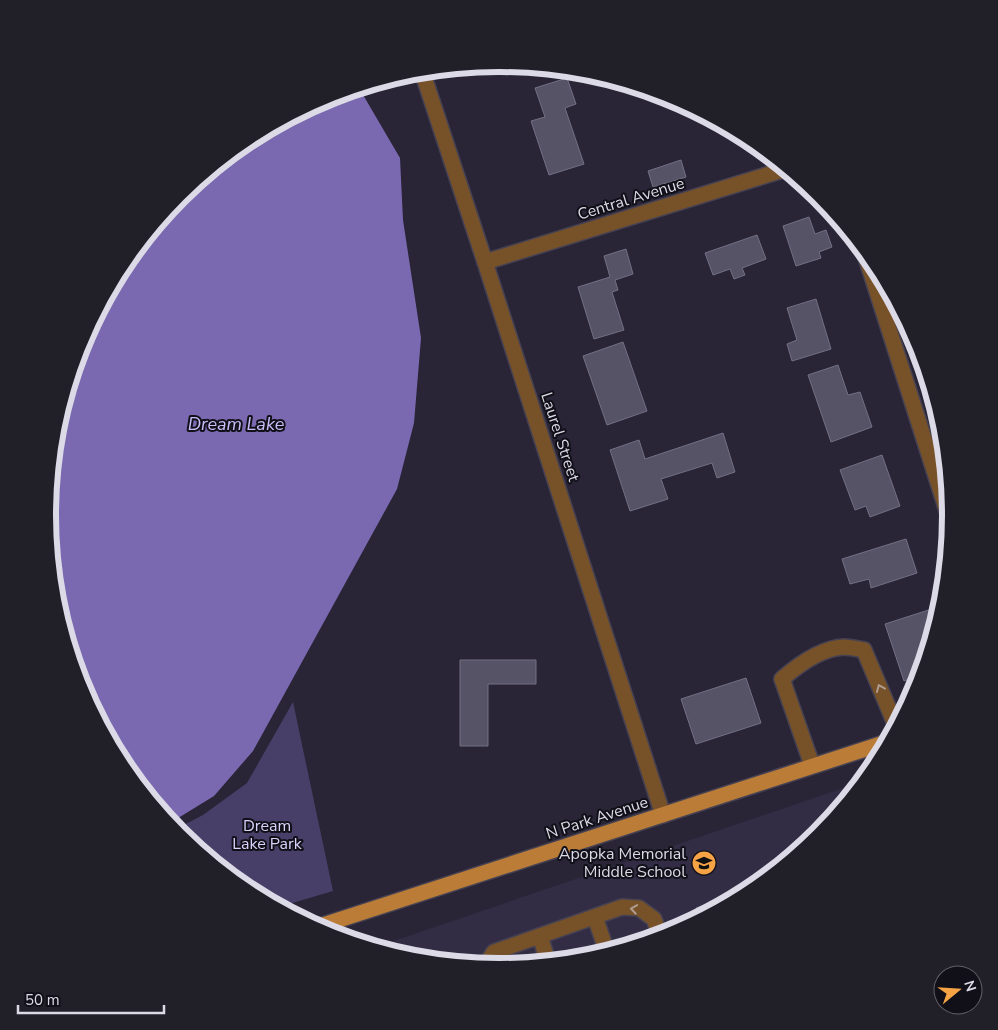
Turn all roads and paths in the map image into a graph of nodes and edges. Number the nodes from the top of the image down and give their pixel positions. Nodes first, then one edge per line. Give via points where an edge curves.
1 (425, 79) edge
2 (778, 171) edge
3 (485, 262) junction
4 (873, 279) edge
5 (941, 493) edge
6 (892, 717) edge
7 (876, 745) edge
8 (812, 765) junction
9 (663, 815) junction
10 (595, 917) junction
11 (328, 923) edge
12 (657, 928) edge
13 (540, 936) junction
14 (605, 945) edge
15 (546, 955) edge
16 (490, 958) edge

1 - 3 street, Laurel Street
2 - 3 street, Central Avenue
3 - 9 street, Laurel Street
4 - 5 street
6 -> 8 street via 864,650 843,647 799,664 782,679
7 - 8 main road, N Park Avenue
8 - 9 main road, N Park Avenue
9 - 11 main road, N Park Avenue
12 -> 10 street via 654,919 639,908 622,907
10 - 13 street
10 - 14 street
13 - 15 street
13 - 16 street via 494,952

